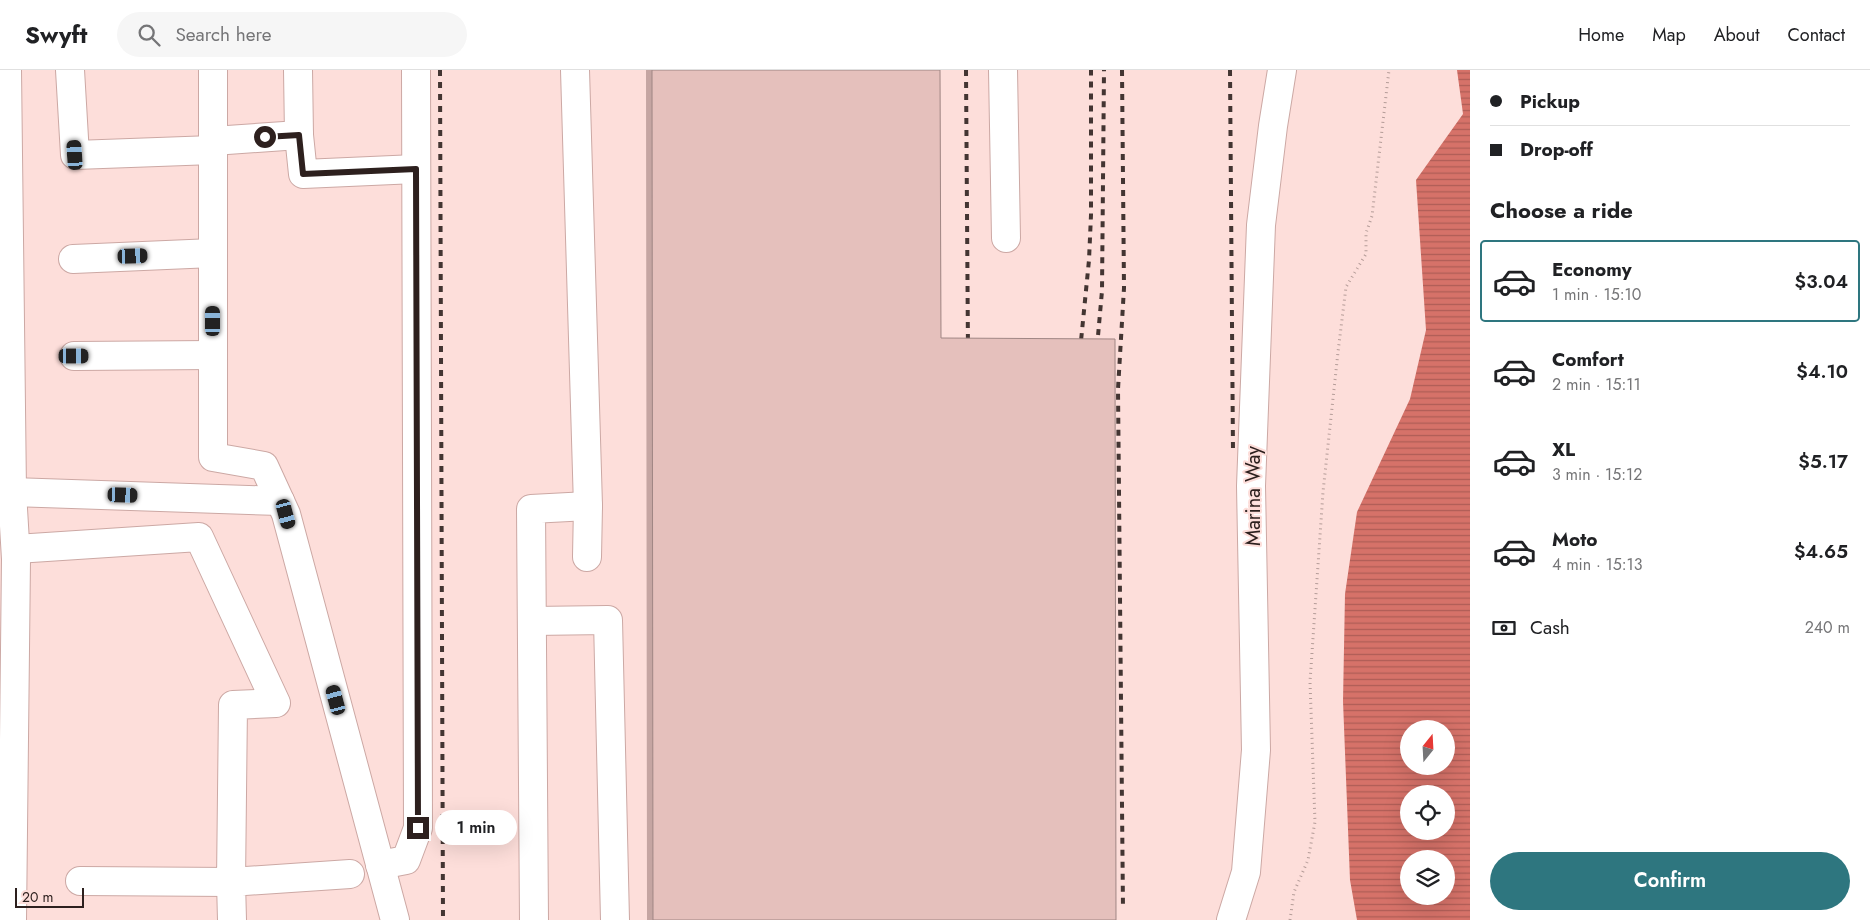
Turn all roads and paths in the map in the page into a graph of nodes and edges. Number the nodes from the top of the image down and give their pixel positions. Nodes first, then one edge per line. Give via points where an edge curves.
1 (7, 70) edge
2 (70, 70) edge
3 (213, 70) edge
4 (298, 70) edge
5 (416, 70) edge
6 (575, 70) edge
7 (1003, 70) edge
8 (1282, 70) edge
9 (1389, 70) edge
10 (4, 111) edge
11 (299, 135) junction
12 (213, 146) junction
13 (416, 169) junction
14 (1006, 238) dead end
15 (213, 253) junction
16 (73, 259) dead end
17 (5, 311) edge
18 (213, 355) junction
19 (74, 356) dead end
20 (12, 492) junction
21 (280, 501) junction
22 (588, 506) junction
23 (11, 556) edge
24 (587, 557) dead end
25 (532, 620) junction
26 (380, 865) junction
27 (350, 874) dead end
28 (80, 881) dead end
29 (231, 882) junction
30 (12, 920) edge
31 (232, 920) edge
32 (395, 920) edge
33 (534, 920) edge
34 (615, 920) edge
35 (1231, 920) edge
36 (1290, 920) edge

1 - 10 street
2 - 12 street via 75,155
3 - 12 street
4 - 11 street
5 - 13 street
6 - 22 street
7 - 14 street
8 - 35 street, Marina Way via 1261,225 1259,274 1251,486 1256,750 1246,872
9 - 36 path via 1372,216 1366,233 1366,254 1346,287 1338,352 1323,492 1310,682 1315,822 1308,860 1294,892
10 - 17 street
11 - 12 street
11 - 13 street via 303,174
12 - 15 street
13 - 26 street via 418,828 406,860
15 - 16 street
15 - 18 street
17 - 20 street
18 - 19 street
18 - 21 street via 213,457 264,466
20 - 21 street
20 - 23 street
21 - 26 street via 289,524
22 - 24 street
22 - 25 street via 531,509
23 - 29 street via 199,537 276,703 233,705
23 - 30 street
25 - 33 street
25 - 34 street via 608,620
26 - 32 street
27 - 29 street
28 - 29 street
29 - 31 street

